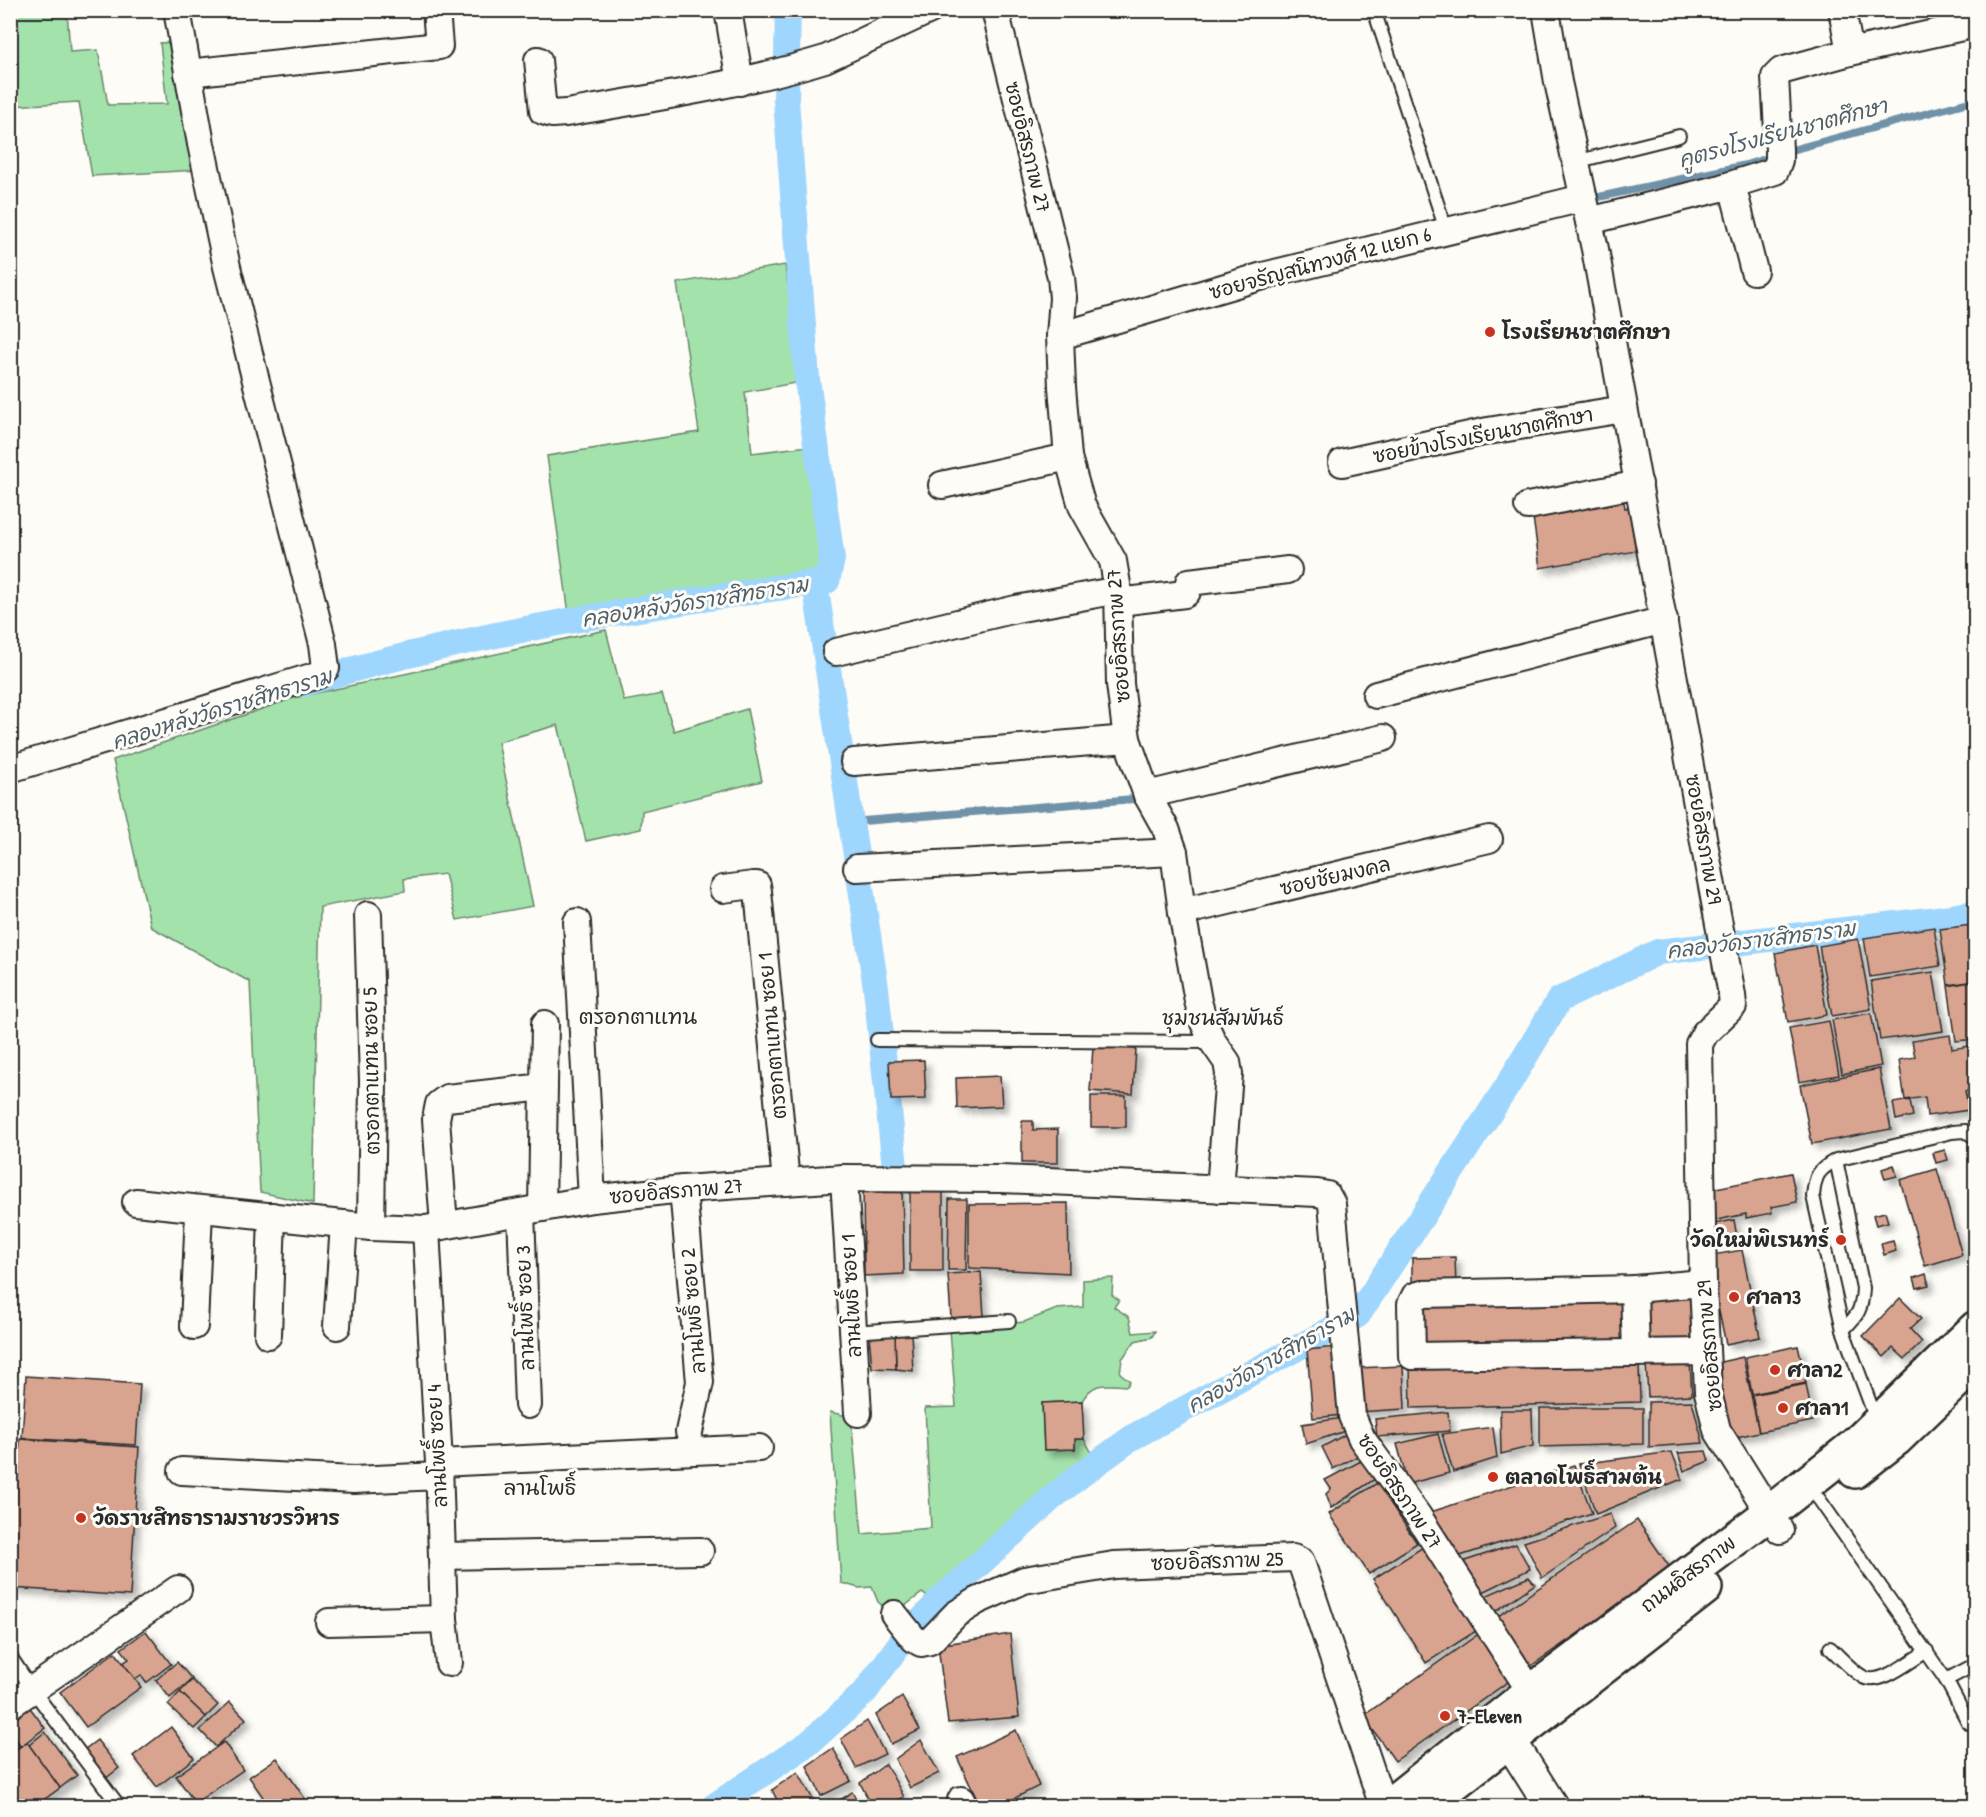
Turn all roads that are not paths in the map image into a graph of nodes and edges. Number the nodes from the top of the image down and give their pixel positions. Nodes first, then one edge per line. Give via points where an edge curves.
1 (177, 10) edge
2 (436, 10) edge
3 (728, 10) edge
4 (930, 10) edge
5 (995, 10) edge
6 (1374, 10) edge
7 (1546, 10) edge
8 (1842, 10) edge
9 (1976, 24) edge
10 (1850, 52) junction
11 (538, 60) dead end
12 (188, 73) junction
13 (740, 82) junction
14 (1679, 136) dead end
15 (1575, 162) junction
16 (1732, 185) junction
17 (1586, 209) junction
18 (1446, 230) junction
19 (1754, 271) dead end
20 (1060, 336) junction
21 (1624, 409) junction
22 (1068, 457) junction
23 (1342, 463) dead end
24 (1638, 484) junction
25 (942, 485) dead end
26 (1528, 506) dead end
27 (1288, 570) dead end
28 (1118, 596) junction
29 (1664, 620) junction
30 (836, 652) dead end
31 (1376, 695) dead end
32 (1383, 738) dead end
33 (1127, 739) junction
34 (854, 762) dead end
35 (10, 769) edge
36 (1147, 795) junction
37 (1489, 839) dead end
38 (1174, 852) junction
39 (857, 868) dead end
40 (723, 889) dead end
41 (1182, 912) junction
42 (368, 915) dead end
43 (577, 921) dead end
44 (545, 1024) dead end
45 (877, 1040) dead end
46 (1213, 1042) junction
47 (544, 1087) junction
48 (1976, 1138) edge
49 (1836, 1160) junction
50 (843, 1178) junction
51 (786, 1182) junction
52 (1220, 1188) junction
53 (683, 1189) junction
54 (592, 1199) junction
55 (136, 1202) dead end
56 (199, 1210) junction
57 (531, 1210) junction
58 (272, 1216) junction
59 (344, 1224) junction
60 (371, 1227) junction
61 (435, 1227) junction
62 (1703, 1283) junction
63 (1634, 1289) junction
64 (1009, 1321) dead end
65 (194, 1326) dead end
66 (337, 1326) dead end
67 (1976, 1328) edge
68 (1843, 1330) junction
69 (853, 1332) junction
70 (268, 1335) dead end
71 (1706, 1352) junction
72 (1636, 1353) junction
73 (1976, 1362) edge
74 (528, 1405) dead end
75 (858, 1413) dead end
76 (1878, 1423) junction
77 (689, 1432) dead end
78 (759, 1448) dead end
79 (439, 1470) junction
80 (182, 1471) dead end
81 (1819, 1499) junction
82 (1775, 1521) junction
83 (700, 1551) dead end
84 (442, 1556) junction
85 (178, 1589) dead end
86 (894, 1614) dead end
87 (444, 1619) junction
88 (329, 1622) dead end
89 (1830, 1648) dead end
90 (1927, 1651) junction
91 (10, 1656) edge
92 (449, 1663) dead end
93 (1976, 1664) edge
94 (1946, 1680) junction
95 (32, 1689) junction
96 (1531, 1692) junction
97 (10, 1705) edge
98 (1976, 1727) edge
99 (1503, 1730) junction
100 (119, 1806) edge
101 (1383, 1806) edge
102 (1388, 1806) edge
103 (1425, 1806) edge
104 (1551, 1806) edge

1 - 12 street
2 - 12 street via 439,46
3 - 13 street
4 - 13 street via 825,59
5 - 20 street, ซอยอิสรภาพ 27 via 1061,276
6 - 18 lane
7 - 15 street, ซอยอิสรภาพ 29
8 - 10 street
9 - 10 street
10 - 16 street, ซอยจรัญสนิทวงศ์ 12 แยก 6 via 1781,71 1775,77 1779,155 1775,171
11 - 13 street via 541,106 552,114
12 - 35 street via 227,267 326,668 318,675
14 - 15 lane
15 - 17 street, ซอยอิสรภาพ 29
16 - 17 street, ซอยจรัญสนิทวงศ์ 12 แยก 6
16 - 19 street
17 - 18 street, ซอยจรัญสนิทวงศ์ 12 แยก 6
17 - 21 street, ซอยอิสรภาพ 29
18 - 20 street, ซอยจรัญสนิทวงศ์ 12 แยก 6 via 1263,276
20 - 22 street, ซอยอิสรภาพ 27
21 - 23 street, ซอยข้างโรงเรียนชาตศึกษา via 1488,431
21 - 24 street, ซอยอิสรภาพ 29
22 - 25 street
22 - 28 street, ซอยอิสรภาพ 27 via 1082,506 1113,561
24 - 26 street
24 - 29 street, ซอยอิสรภาพ 29
27 - 28 street via 1190,582 1185,594
28 - 30 street via 1016,609
28 - 33 street, ซอยอิสรภาพ 27 via 1120,684
29 - 31 street
29 - 62 street, ซอยอิสรภาพ 29 via 1733,1006 1705,1033 1700,1044
32 - 36 street
33 - 34 street
33 - 36 street, ซอยอิสรภาพ 27
36 - 38 street, ซอยอิสรภาพ 27
37 - 41 street, ซอยชัยมงคล
38 - 39 street
38 - 41 street, ซอยอิสรภาพ 27
40 - 51 street, ตรอกตาแทน ซอย 1 via 756,885 758,891
41 - 46 street, ซอยอิสรภาพ 27 via 1198,1001
42 - 60 street, ตรอกตาแทน ซอย 5 via 373,1081
43 - 54 street
44 - 47 street, ลานโพธิ์ ซอย 3
45 - 46 lane
46 - 52 street, ซอยอิสรภาพ 27 via 1227,1062 1229,1074
47 - 57 street, ลานโพธิ์ ซอย 3
47 - 61 street, ลานโพธิ์ ซอย 4 via 447,1098 439,1104
48 - 49 lane via 1965,1131 1952,1132
49 - 68 lane via 1863,1288 1862,1306
49 - 68 lane via 1821,1168 1813,1196
50 - 51 street, ซอยอิสรภาพ 27
50 - 52 street, ซอยอิสรภาพ 27 via 1001,1179
50 - 69 street, ลานโพธิ์ ซอย 1
51 - 53 street, ซอยอิสรภาพ 27
52 - 96 street, ซอยอิสรภาพ 27 via 1327,1195 1332,1204 1352,1416 1362,1439 1418,1516
53 - 54 street, ซอยอิสรภาพ 27
53 - 77 street, ลานโพธิ์ ซอย 2 via 700,1382
54 - 57 street, ซอยอิสรภาพ 27
55 - 56 street, ซอยอิสรภาพ 27
56 - 58 street, ซอยอิสรภาพ 27
56 - 65 street
57 - 61 street, ซอยอิสรภาพ 27
57 - 74 street, ลานโพธิ์ ซอย 3
58 - 59 street, ซอยอิสรภาพ 27
58 - 70 street
59 - 60 street, ซอยอิสรภาพ 27
59 - 66 street
60 - 61 street, ซอยอิสรภาพ 27
61 - 79 street, ลานโพธิ์ ซอย 4
62 - 63 street
62 - 71 street, ซอยอิสรภาพ 29
63 - 72 street
63 - 72 street via 1415,1296 1411,1304 1412,1356
64 - 69 lane
67 - 76 main road, ถนนอิสรภาพ
68 - 76 lane
69 - 75 street, ลานโพธิ์ ซอย 1
71 - 72 street
71 - 82 street, ซอยอิสรภาพ 29 via 1708,1392 1717,1430
73 - 81 main road via 1896,1439
76 - 82 main road, ถนนอิสรภาพ
78 - 79 street
79 - 80 street via 354,1480
79 - 84 street, ลานโพธิ์ ซอย 4
81 - 82 main road
81 - 90 lane
82 - 96 main road, ถนนอิสรภาพ
82 - 99 main road
83 - 84 street
84 - 87 street, ลานโพธิ์ ซอย 4
85 - 95 street
86 - 101 street, ซอยอิสรภาพ 25 via 922,1640 956,1614 1024,1580 1114,1566 1293,1558 1301,1562
87 - 88 street
87 - 92 street, ลานโพธิ์ ซอย 4
89 - 90 lane via 1863,1677 1874,1681
90 - 94 lane
91 - 95 lane
93 - 94 lane
94 - 98 lane via 1968,1722
95 - 97 street
95 - 100 lane
96 - 99 main road, ถนนอิสรภาพ
99 - 102 main road, ถนนอิสรภาพ
99 - 103 main road
99 - 104 street

